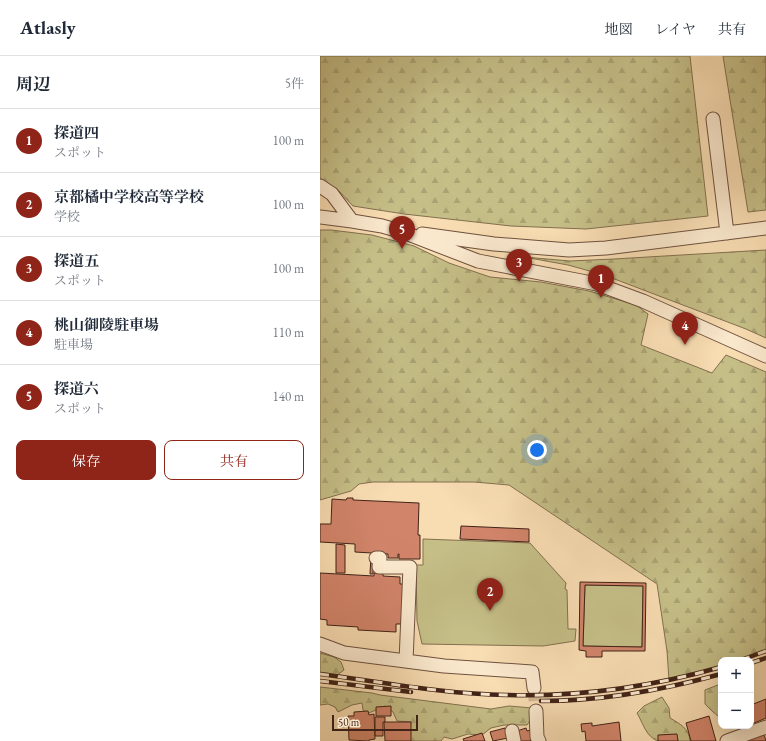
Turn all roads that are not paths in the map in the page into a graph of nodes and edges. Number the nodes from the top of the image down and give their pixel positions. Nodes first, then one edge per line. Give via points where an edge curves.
1 (713, 119) dead end
2 (320, 186) edge
3 (320, 217) edge
4 (352, 220) junction
5 (766, 228) edge
6 (403, 232) junction
7 (727, 233) junction
8 (766, 356) edge
9 (376, 558) dead end
10 (320, 644) edge
11 (406, 661) junction
12 (534, 688) tunnel mouth
13 (536, 711) tunnel mouth
14 (766, 727) edge
15 (540, 741) edge
16 (727, 741) edge

1 - 7 street
2 - 4 street via 332,194
3 - 4 street
4 - 6 street
5 - 7 street
6 - 7 street via 494,244 569,250
6 - 8 street via 478,261 597,284 643,301
9 - 11 street via 380,558 379,567 410,567
10 - 11 street via 344,653
11 - 12 street via 532,672
13 - 15 street via 537,737
14 - 16 street

